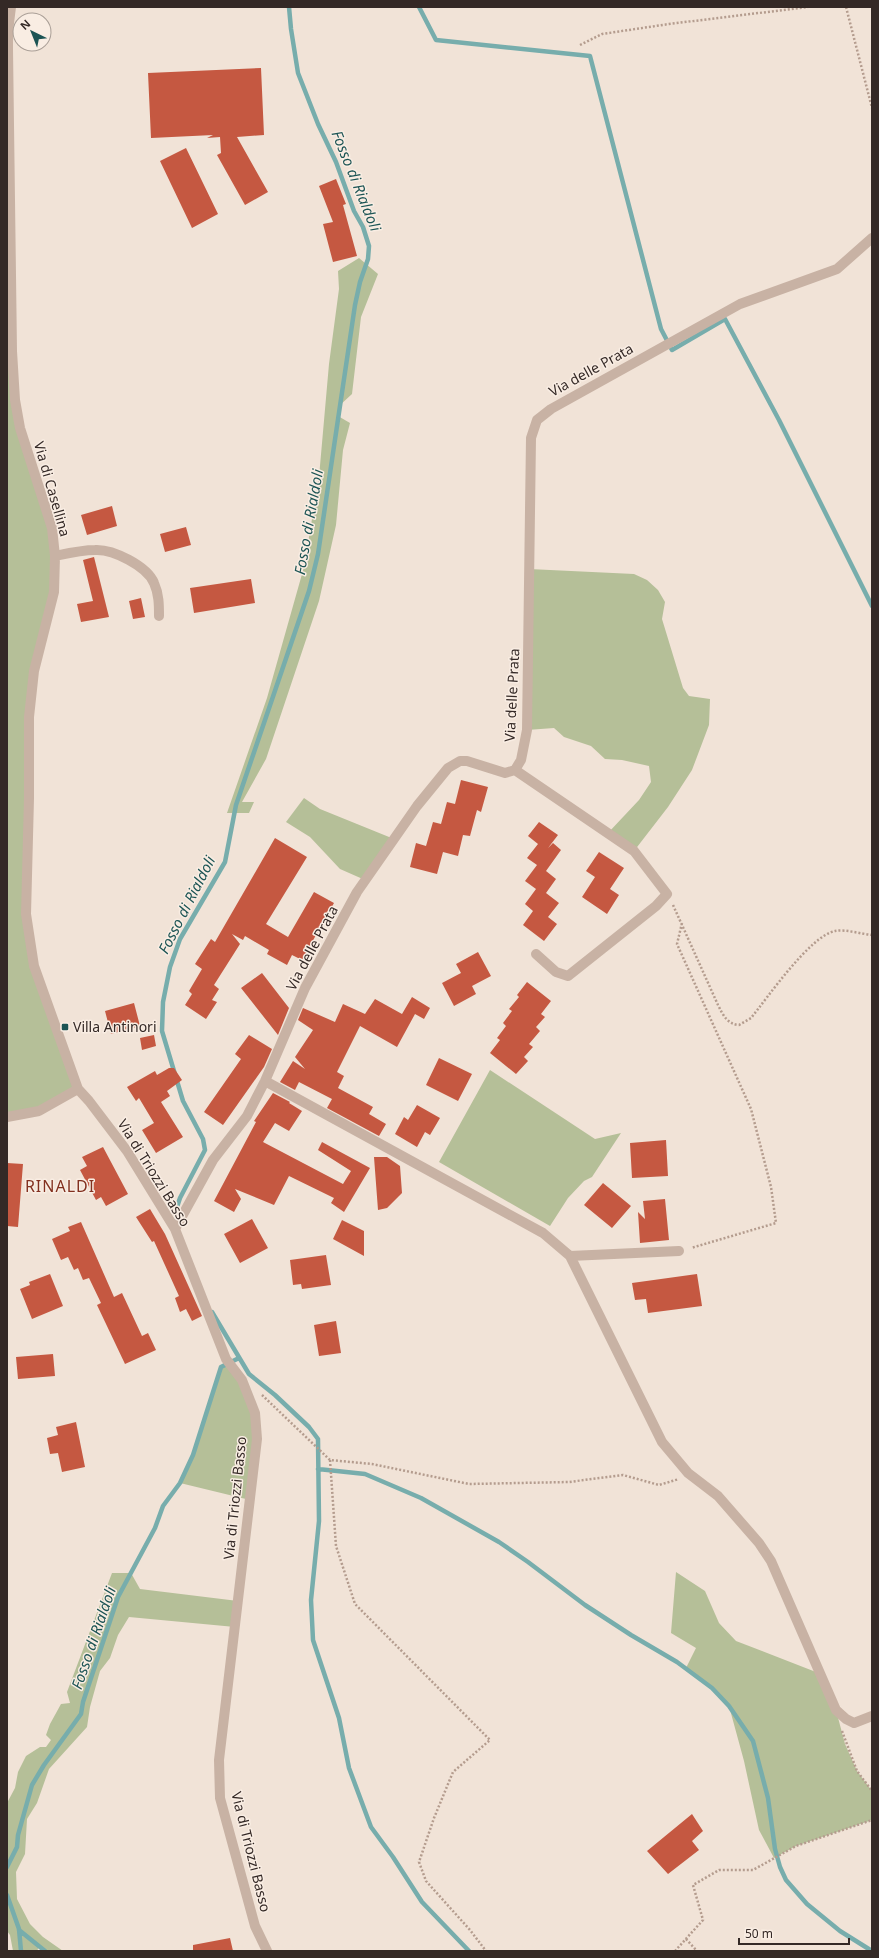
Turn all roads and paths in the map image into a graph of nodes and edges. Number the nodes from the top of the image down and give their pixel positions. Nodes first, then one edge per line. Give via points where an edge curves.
1 (11, 7) edge
2 (808, 7) edge
3 (846, 7) edge
4 (580, 45) dead end
5 (872, 108) edge
6 (872, 238) edge
7 (11, 404) edge
8 (56, 556) junction
9 (159, 616) dead end
10 (515, 770) junction
11 (667, 894) junction
12 (682, 923) junction
13 (872, 935) edge
14 (536, 954) dead end
15 (265, 1081) junction
16 (78, 1089) junction
17 (7, 1116) edge
18 (175, 1229) junction
19 (679, 1251) joint
20 (570, 1256) junction
21 (259, 1393) dead end
22 (330, 1460) junction
23 (688, 1473) junction
24 (836, 1710) junction
25 (872, 1716) edge
26 (872, 1790) edge
27 (872, 1820) edge
28 (686, 1939) junction
29 (267, 1951) edge
30 (486, 1951) edge
31 (675, 1951) edge
32 (698, 1951) edge

1 - 7 street, Via di Casellina via 8,31
2 - 4 path via 602,34
3 - 5 path
6 - 10 street, Via delle Prata via 838,269 740,304 551,409 537,420 531,438 527,730 521,760
7 - 8 street, Via di Casellina via 52,528
8 - 9 street via 97,550 133,561 150,575 154,582
8 - 16 street, Via di Casellina via 54,592 34,671 29,716 26,914 34,966
10 - 11 street via 634,851
10 - 15 street, Via delle Prata via 505,773 460,761 448,768 421,801 357,892 306,988
11 - 12 path
11 - 14 street via 656,906 568,976 556,972
12 - 13 path via 721,1012 731,1024 739,1026 751,1018 805,952 821,937 836,931
12 - 19 path via 677,944 751,1109 771,1187 776,1223
15 - 18 street, Via delle Prata via 247,1116 212,1160
15 - 20 street via 543,1233
16 - 17 street via 38,1111
16 - 18 street, Via di Triozzi Basso via 127,1151
18 - 29 street, Via di Triozzi Basso via 226,1359 242,1380 255,1413 257,1439 219,1760 220,1798 256,1926
19 - 20 street
20 - 23 street via 662,1442
21 - 22 path
22 - 23 path via 372,1464 469,1484 569,1482 623,1475 659,1485 676,1481
22 - 30 path via 336,1546 355,1604 490,1740 453,1772 419,1862 426,1881
23 - 24 street via 718,1496 759,1543 771,1561
24 - 25 street via 846,1720 854,1723
24 - 26 path via 845,1744 857,1771
27 - 28 path via 796,1846 753,1870 719,1870 692,1885 703,1920
28 - 31 path
28 - 32 path

